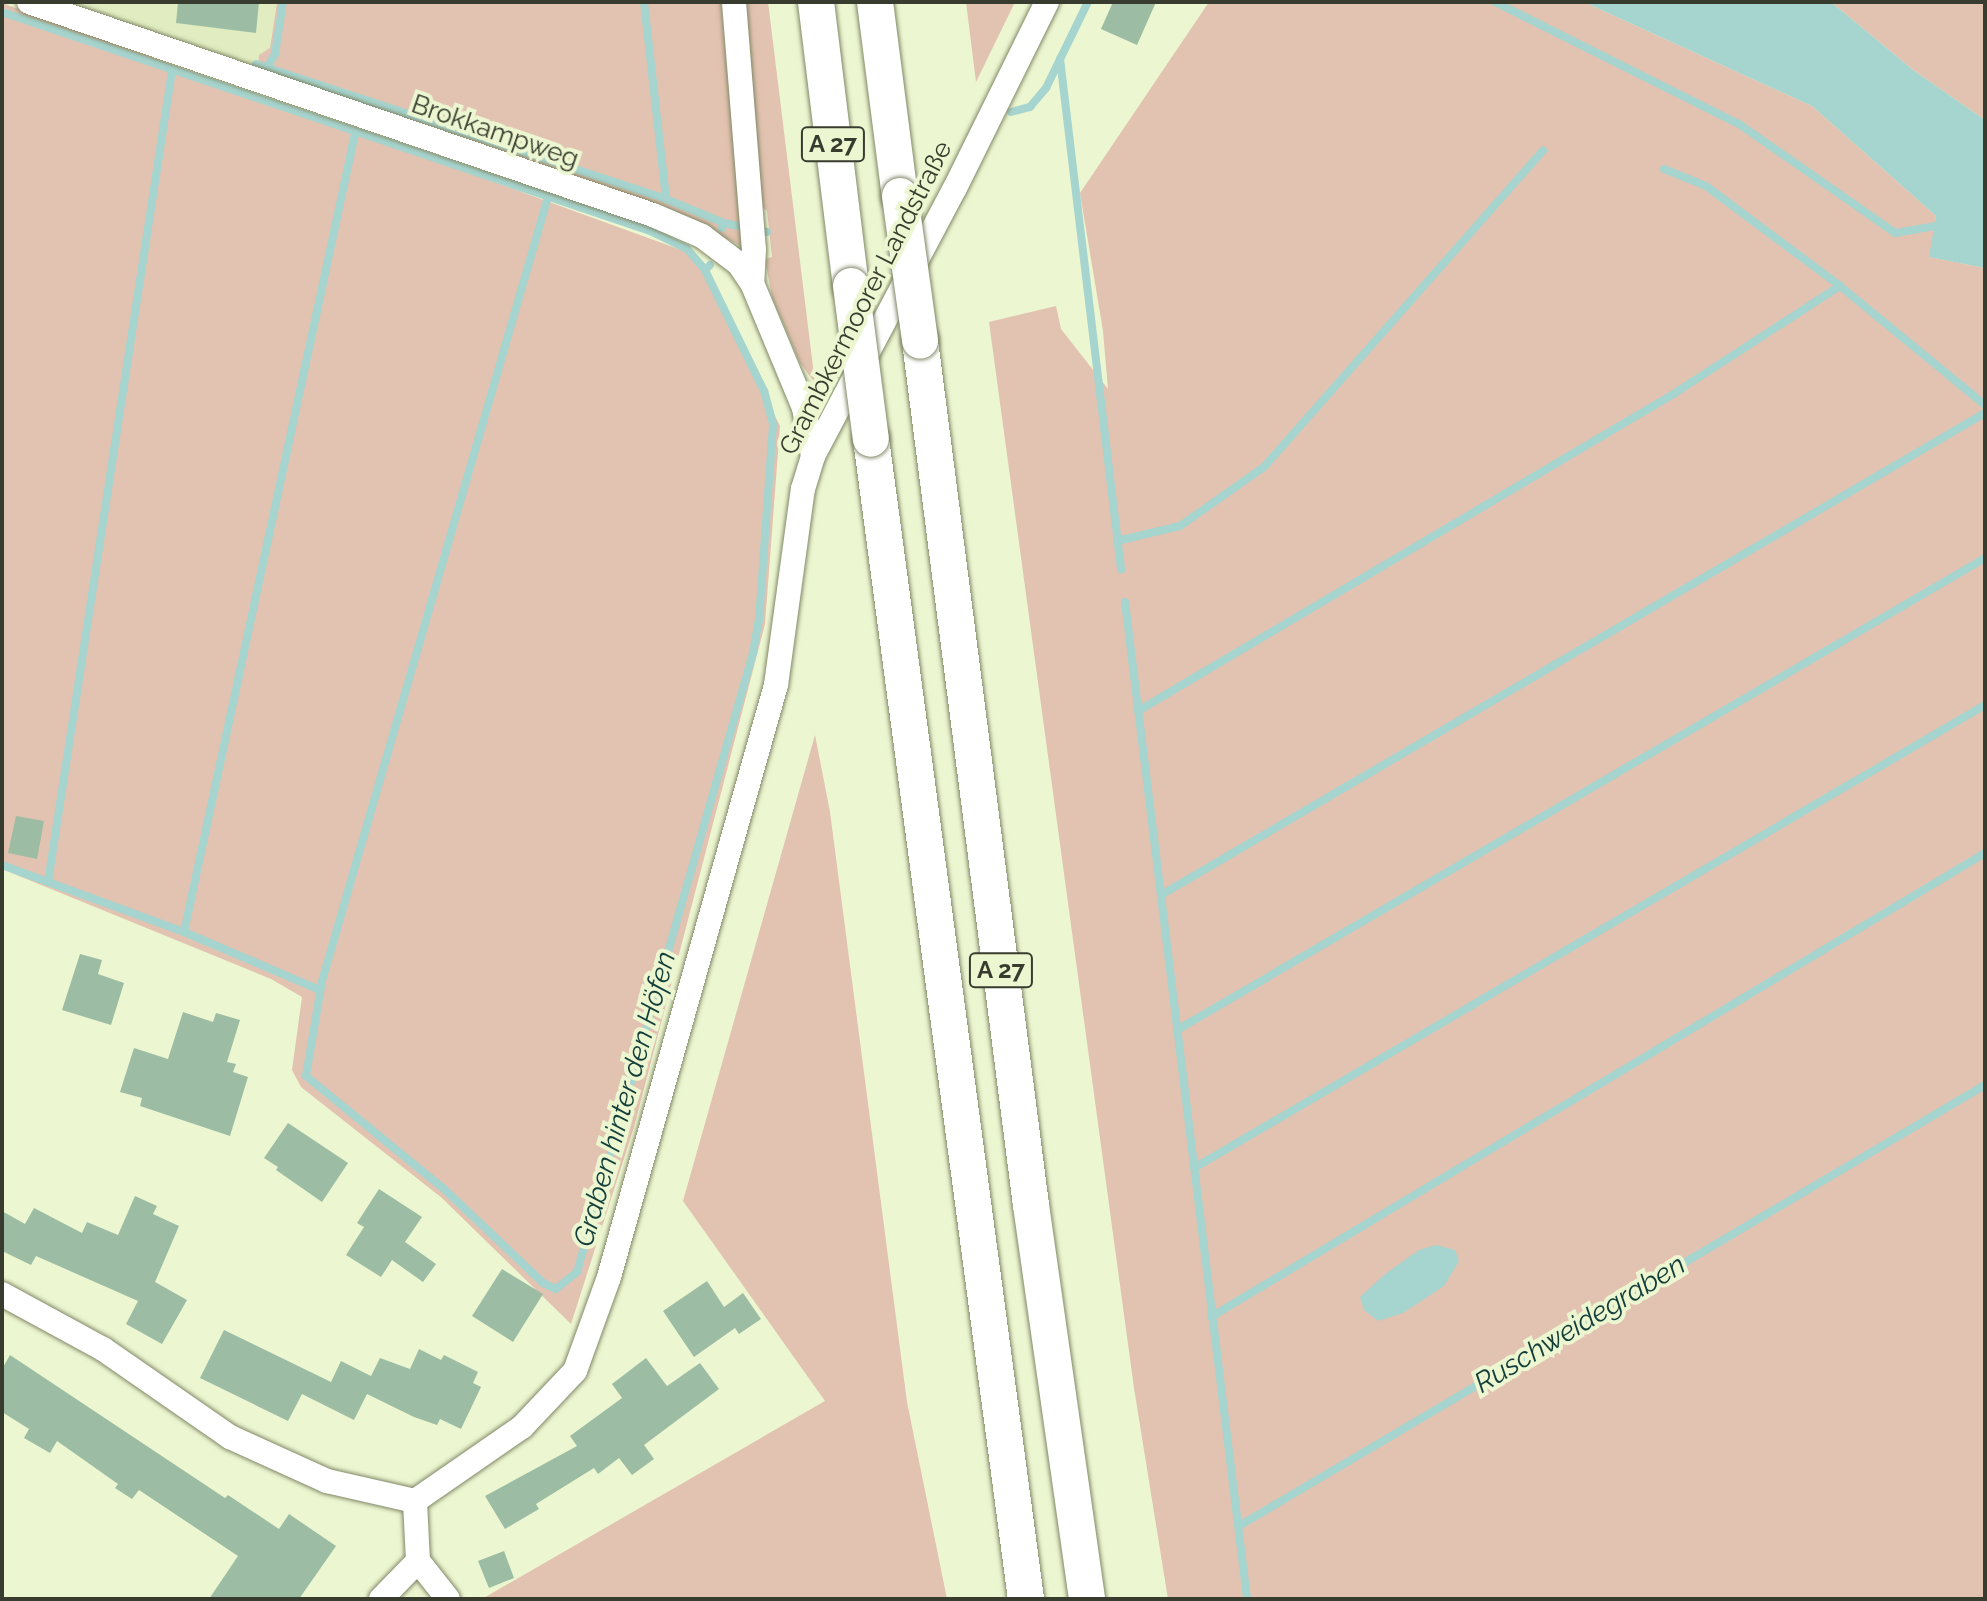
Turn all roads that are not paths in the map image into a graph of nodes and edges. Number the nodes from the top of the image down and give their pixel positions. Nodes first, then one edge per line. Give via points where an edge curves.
1 (29, 2) edge
2 (734, 2) edge
3 (816, 2) edge
4 (875, 2) edge
5 (1047, 2) edge
6 (69, 9) edge
7 (752, 283) junction
8 (813, 456) junction
9 (2, 1294) edge
10 (415, 1501) junction
11 (418, 1561) junction
12 (381, 1599) edge
13 (448, 1599) edge
14 (1026, 1599) edge
15 (1087, 1599) edge

1 - 6 street, Brokkampweg
2 - 7 street via 754,249
3 - 14 highway, A 27, bridge
4 - 15 highway, A 27, bridge
5 - 8 street, Grambkermoorer Landstraße
6 - 7 street, Brokkampweg via 653,215 723,250
7 - 8 street, Brokkampweg via 804,408
8 - 10 street, Grambkermoorer Landstraße via 803,489 776,685 591,1335 575,1371 522,1427
9 - 10 street via 103,1349 230,1437 327,1481
10 - 11 street
11 - 12 street
11 - 13 street

